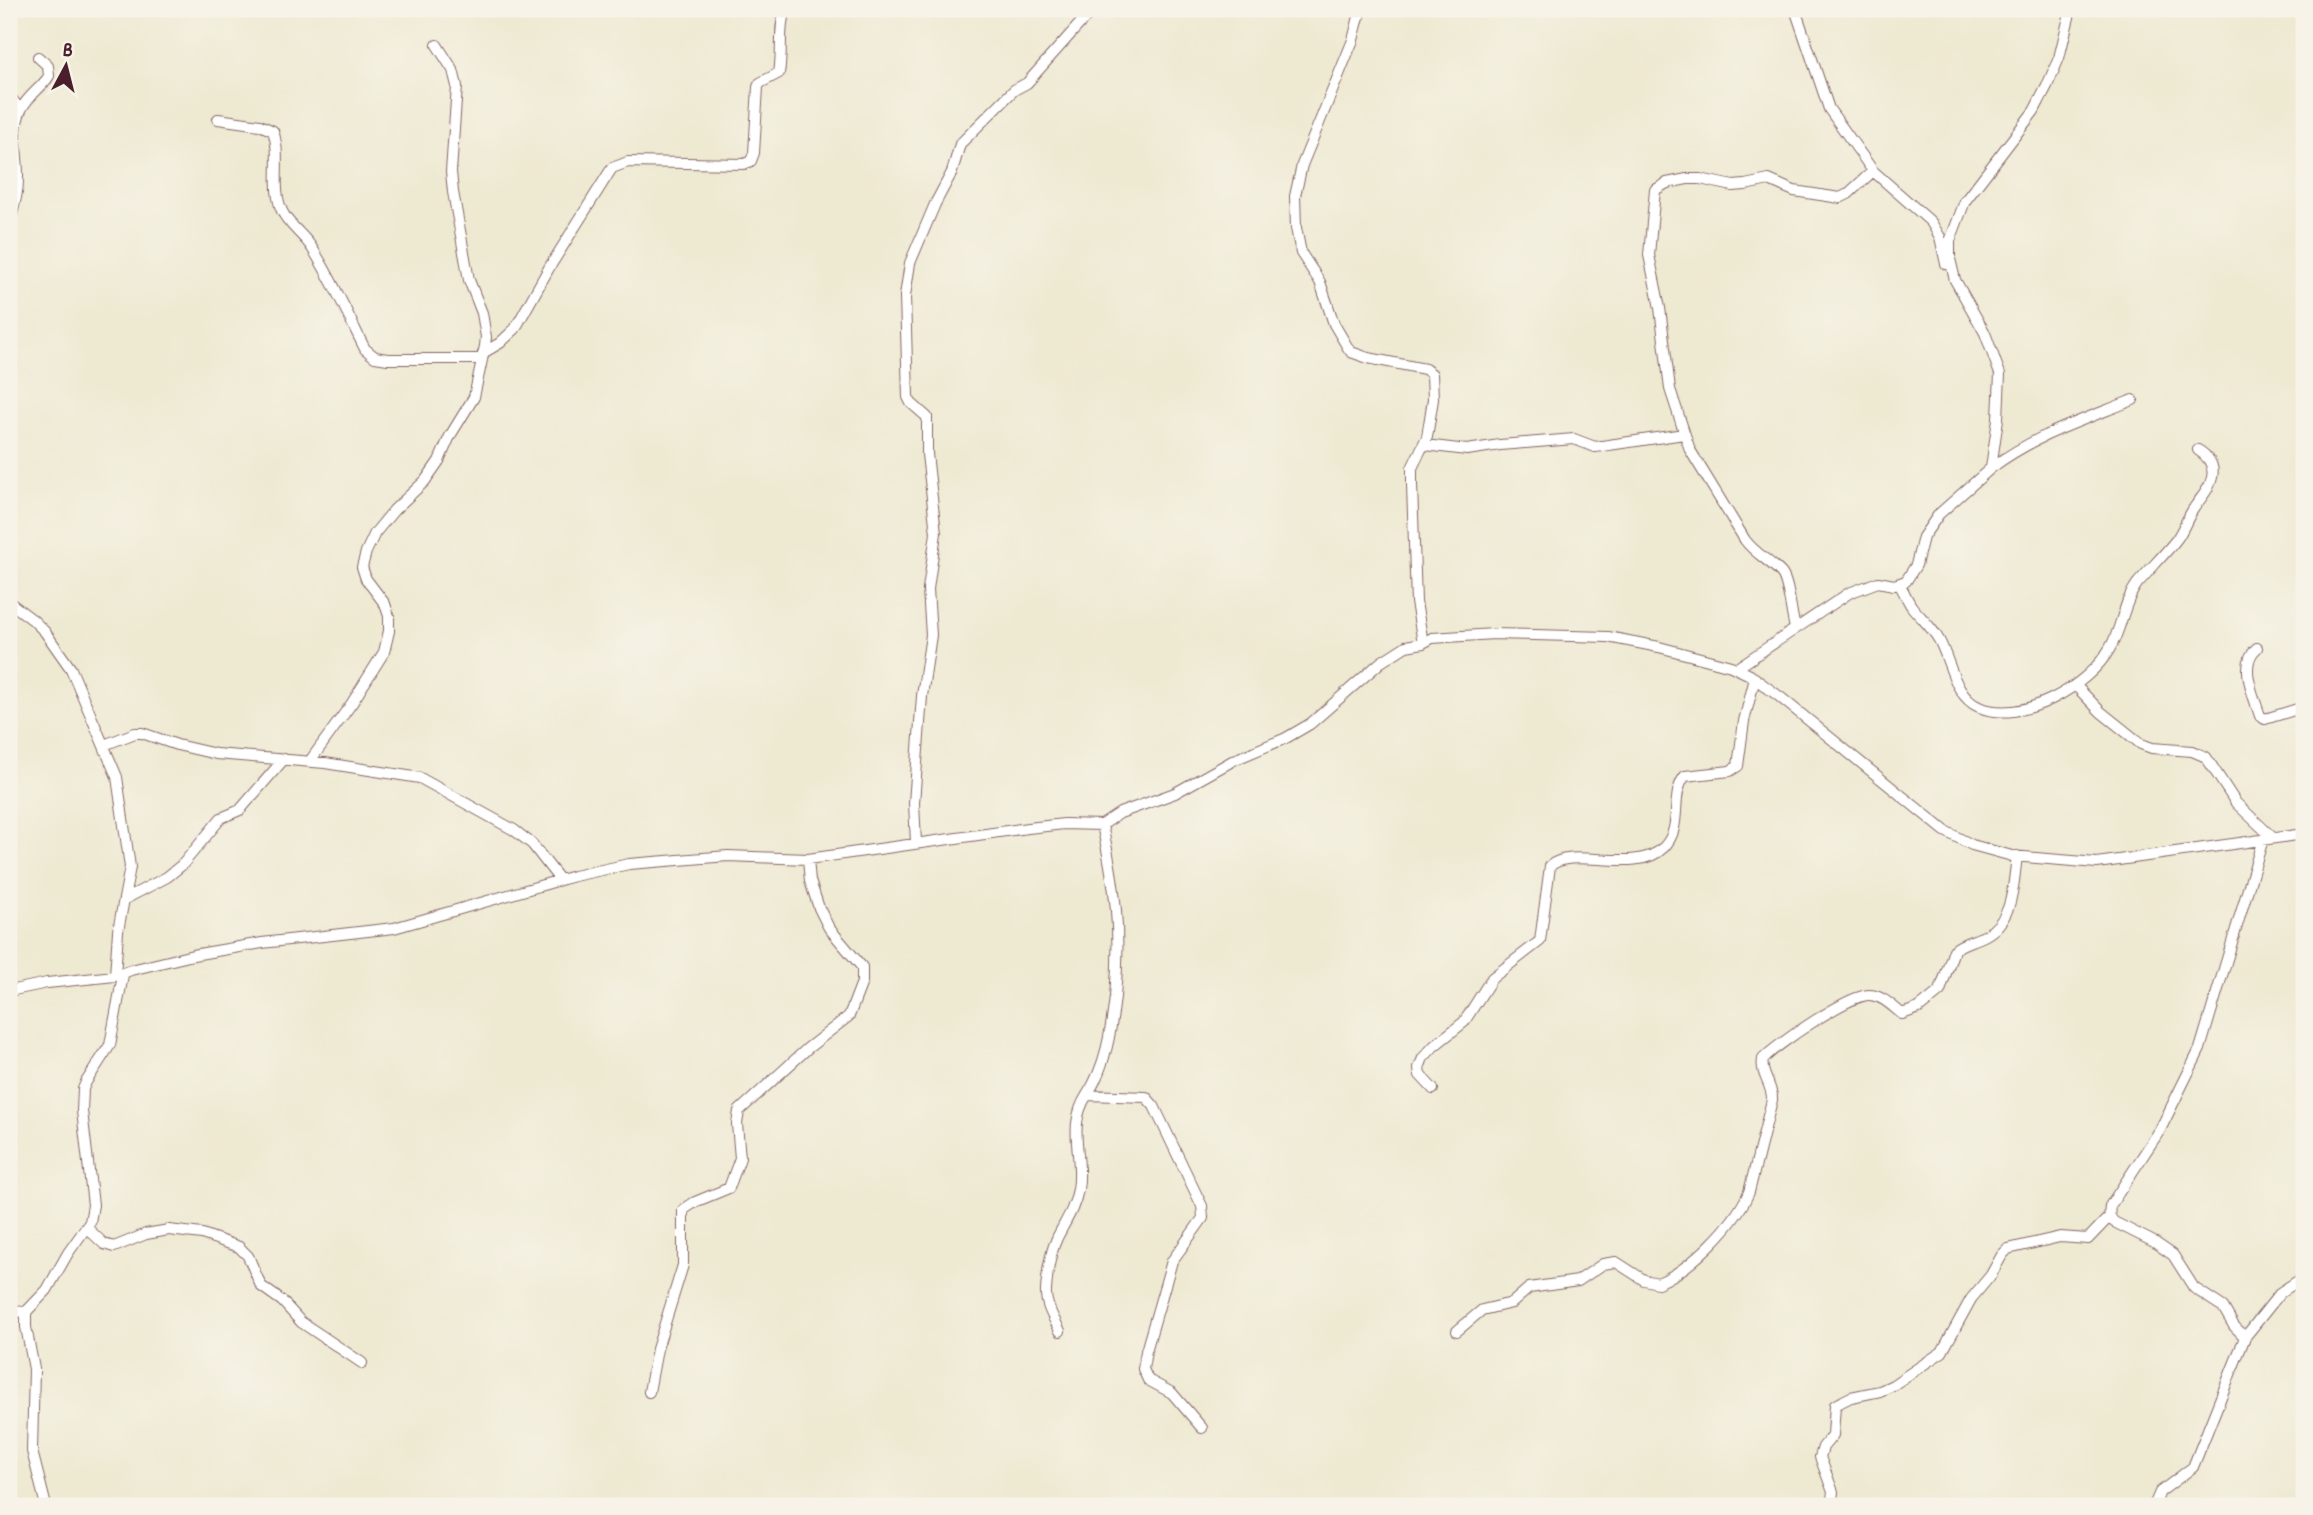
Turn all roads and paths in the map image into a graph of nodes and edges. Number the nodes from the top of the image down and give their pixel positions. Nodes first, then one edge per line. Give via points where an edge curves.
1 (785, 9) edge
2 (1093, 9) edge
3 (1361, 9) edge
4 (1795, 9) edge
5 (2071, 9) edge
6 (437, 45) dead end
7 (38, 57) dead end
8 (9, 95) edge
9 (20, 110) junction
10 (218, 119) dead end
11 (1872, 171) junction
12 (9, 224) edge
13 (1955, 280) junction
14 (482, 356) junction
15 (2133, 400) dead end
16 (1684, 434) junction
17 (1425, 446) junction
18 (2198, 450) dead end
19 (1991, 468) junction
20 (1894, 585) junction
21 (9, 602) edge
22 (1795, 628) junction
23 (1423, 643) junction
24 (2257, 648) dead end
25 (1737, 668) junction
26 (1755, 678) junction
27 (2076, 685) junction
28 (2304, 707) edge
29 (104, 745) junction
30 (284, 759) junction
31 (310, 761) junction
32 (1102, 825) junction
33 (2304, 834) edge
34 (2268, 838) junction
35 (916, 843) junction
36 (2017, 856) junction
37 (808, 859) junction
38 (560, 880) junction
39 (125, 899) junction
40 (119, 976) junction
41 (9, 991) edge
42 (1433, 1089) dead end
43 (1087, 1095) junction
44 (2109, 1217) junction
45 (87, 1228) junction
46 (2304, 1277) edge
47 (9, 1311) edge
48 (26, 1312) junction
49 (1060, 1331) dead end
50 (1457, 1331) dead end
51 (2245, 1337) junction
52 (362, 1363) dead end
53 (649, 1392) dead end
54 (1202, 1428) dead end
55 (46, 1506) edge
56 (1831, 1506) edge
57 (2154, 1506) edge

1 - 14 street via 779,73 758,87 751,161 628,162 611,168 515,329
2 - 35 street via 1027,83 1014,90 960,144 911,263 905,296 908,397 927,418 936,533 914,803
3 - 17 street via 1302,165 1295,196 1296,228 1301,253 1320,282 1351,352 1432,374 1433,406
4 - 11 street via 1829,109
5 - 13 street via 2059,58 2034,111 1956,219 1950,241
6 - 14 street via 457,86 451,172 470,280 482,313 486,337
7 - 9 street via 48,66 49,76
8 - 9 street
9 - 12 street via 18,182
10 - 14 street via 273,131 282,211 312,247 365,349 388,359
11 - 13 street via 1931,222
11 - 16 street via 1848,194 1834,199 1794,191 1769,180 1733,186 1687,179 1655,190 1649,255 1670,389
13 - 19 street via 1985,333 2000,374
14 - 31 street via 474,397 439,461 375,533 366,551 362,567 366,579 389,616 384,652
15 - 19 street via 2060,427
16 - 17 street via 1595,447 1574,439 1467,450
16 - 22 street via 1698,466 1745,540 1785,580
17 - 23 street via 1412,468 1416,602
18 - 27 street via 2211,462 2211,483 2178,538 2132,592 2108,652
19 - 20 street via 1939,514 1923,537 1912,573
20 - 22 street via 1878,582 1862,588
20 - 27 street via 1899,584 1922,615 1938,639 1952,675 1973,703 1992,711 2018,712
21 - 29 street via 58,648
22 - 25 street
23 - 25 street via 1432,638 1494,634 1608,638
23 - 32 street via 1406,646 1381,662 1310,724 1286,738
24 - 28 street via 2247,668 2260,716 2265,719
25 - 26 street
26 - 36 street via 1945,831 1972,845
26 - 42 street via 1738,766 1685,776 1677,799 1675,832 1661,850 1644,859 1562,860 1550,866 1541,941 1492,978 1464,1021 1423,1058 1420,1075
27 - 34 street via 2141,744 2206,757 2236,803
29 - 30 street via 142,733 216,754
29 - 39 street via 123,806 130,867
30 - 31 street
30 - 39 street via 240,810 221,818 183,864
31 - 38 street via 429,781 514,830 532,844
32 - 35 street via 1064,824
32 - 43 street via 1114,885 1119,958 1106,1052
33 - 34 street
34 - 36 street via 2097,863
34 - 44 street via 2200,1049 2160,1130 2110,1206
35 - 37 street
36 - 50 street via 2012,894 2000,925 1954,950 1940,991 1919,1008 1902,1014 1879,997 1852,999 1763,1059 1762,1072 1772,1100 1749,1192 1723,1231 1681,1271 1658,1283 1644,1280 1616,1262 1603,1264 1578,1281 1529,1288 1513,1303 1482,1310
37 - 38 street via 728,856 641,863
37 - 53 street via 819,908 829,928 862,967 862,982 849,1016 739,1111 740,1158 729,1188 683,1210 683,1265
38 - 40 street via 394,928 251,945
39 - 40 street via 118,931
40 - 41 street
40 - 45 street via 110,1045 83,1089 93,1205
43 - 49 street via 1077,1119 1078,1192 1056,1241 1045,1293
43 - 54 street via 1146,1097 1202,1206 1203,1218 1172,1261 1143,1369 1148,1380 1172,1393
44 - 51 street via 2173,1255 2194,1288 2223,1307
44 - 56 street via 2088,1239 2060,1237 2008,1249 1971,1299 1945,1349 1884,1389 1835,1405 1833,1435 1820,1457 1833,1492
45 - 48 street via 47,1290
45 - 52 street via 114,1247 169,1230 202,1234 239,1247 261,1286 301,1322
46 - 51 street via 2281,1292
47 - 48 street
48 - 55 street via 34,1383 32,1451
51 - 57 street via 2193,1467 2160,1492

